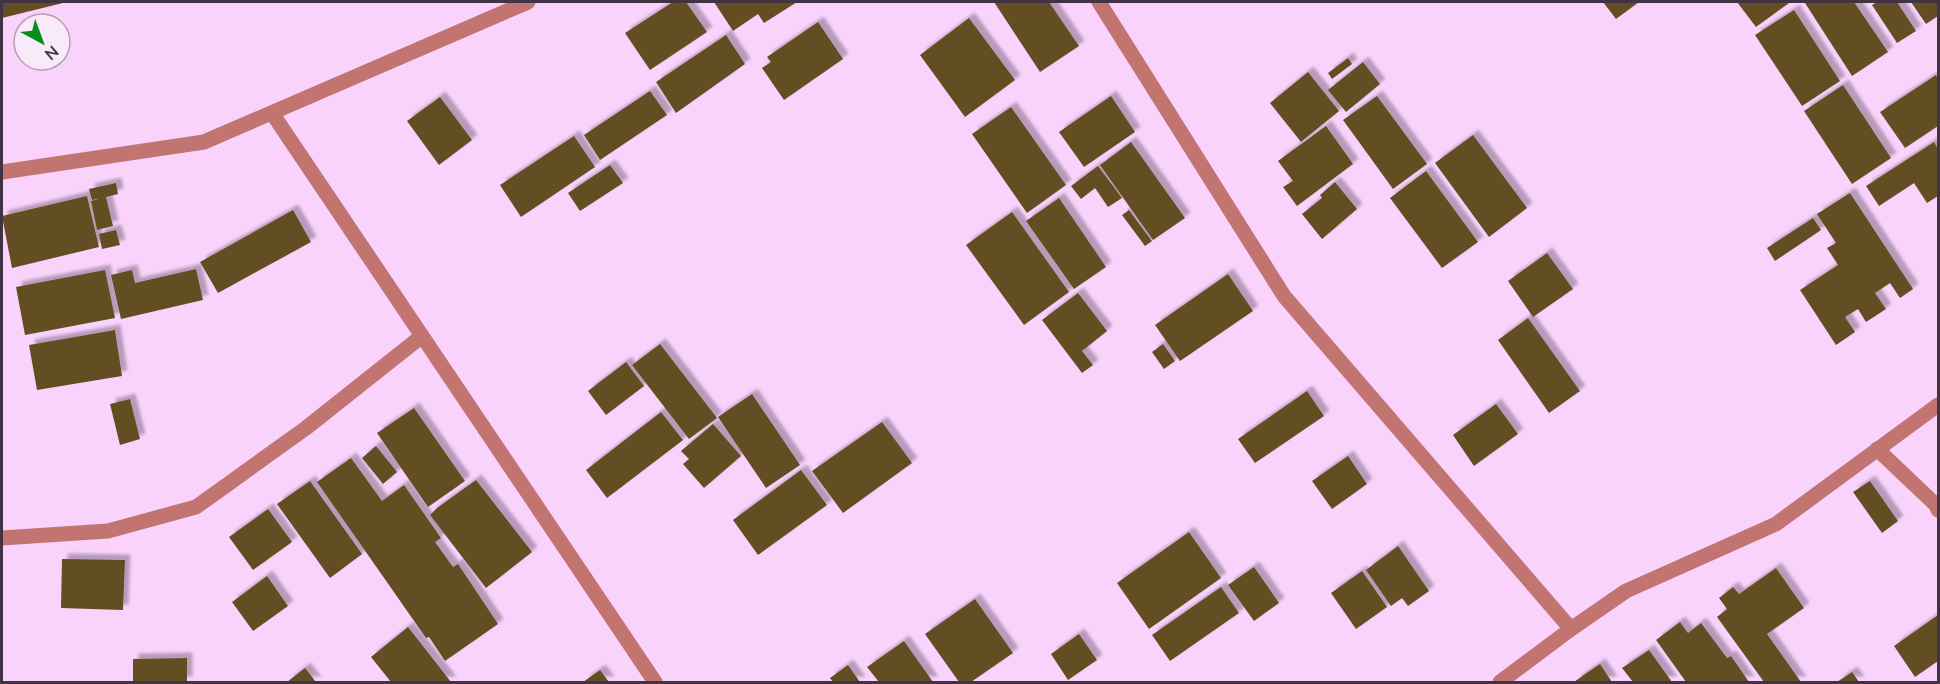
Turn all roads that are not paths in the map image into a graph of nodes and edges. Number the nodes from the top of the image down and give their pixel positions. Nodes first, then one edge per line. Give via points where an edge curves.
1 (528, 2) edge
2 (1100, 2) edge
3 (272, 113) junction
4 (2, 172) edge
5 (422, 336) junction
6 (1938, 405) edge
7 (1877, 449) junction
8 (1938, 510) edge
9 (2, 538) edge
10 (1571, 628) junction
11 (655, 682) edge
12 (1500, 682) edge

1 - 3 street
2 - 10 street via 1284,296
3 - 4 street via 204,142
3 - 5 street
5 - 9 street via 306,428 196,507 108,531
5 - 11 street
6 - 7 street
7 - 8 street
7 - 10 street via 1776,524 1626,591
10 - 12 street

